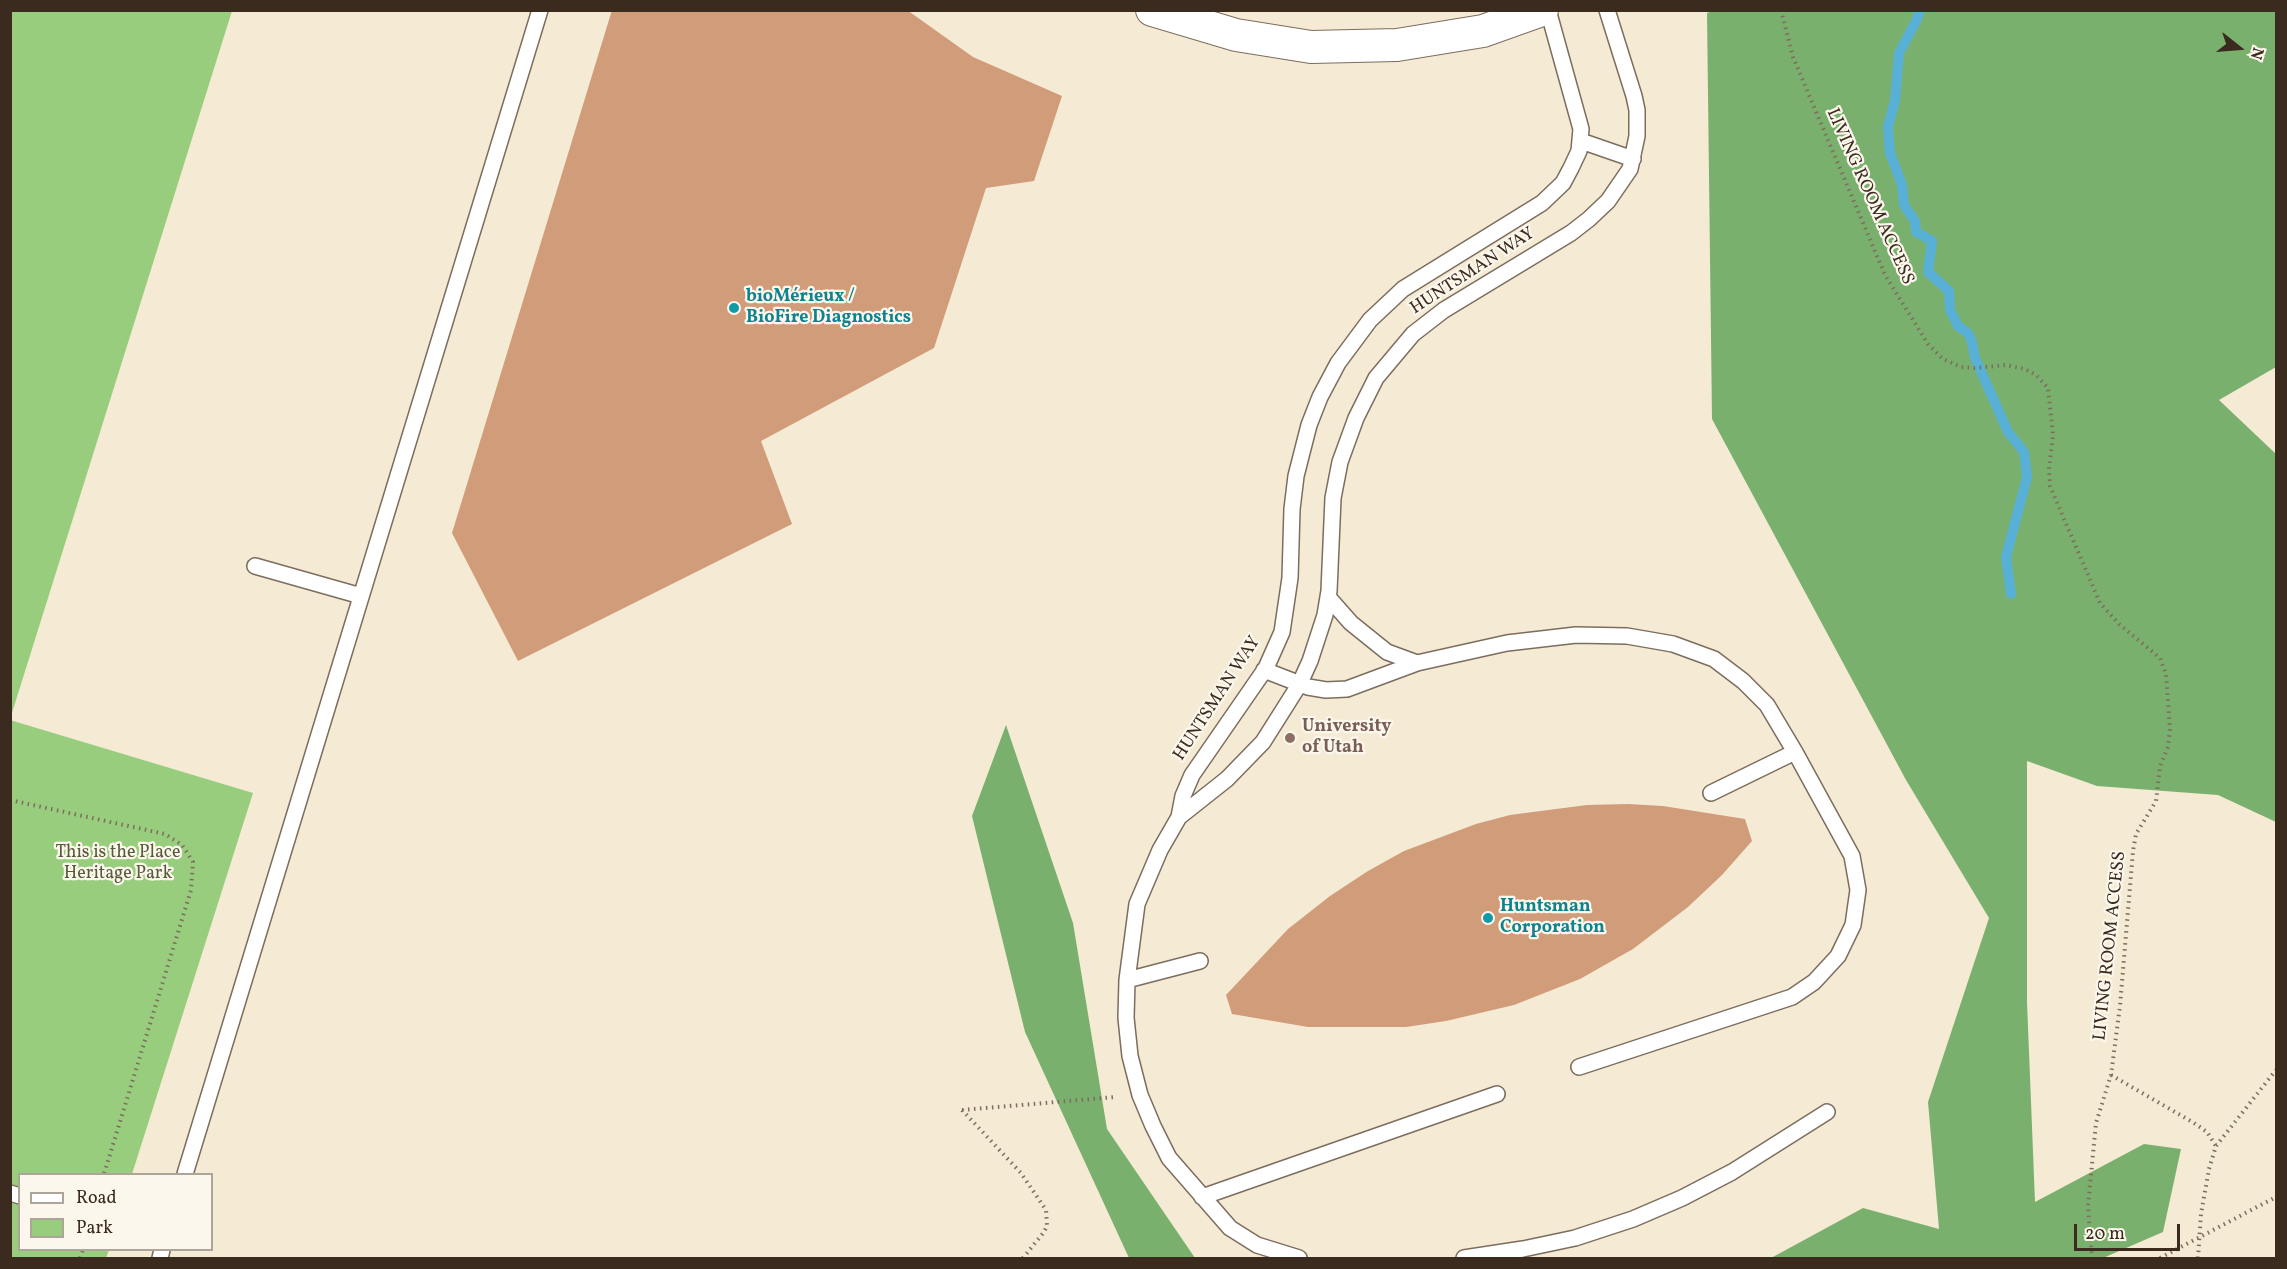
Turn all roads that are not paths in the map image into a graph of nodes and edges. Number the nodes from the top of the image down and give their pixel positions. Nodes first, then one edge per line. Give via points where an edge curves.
1 (540, 10) edge
2 (1152, 10) edge
3 (1542, 10) edge
4 (1548, 10) edge
5 (1607, 10) edge
6 (1581, 141) junction
7 (1633, 159) junction
8 (255, 566) dead end
9 (362, 596) junction
10 (1328, 597) junction
11 (1417, 663) junction
12 (1264, 670) junction
13 (1299, 685) junction
14 (1795, 752) junction
15 (1711, 793) dead end
16 (1179, 817) junction
17 (1200, 961) dead end
18 (1127, 980) junction
19 (1579, 1067) dead end
20 (1497, 1094) dead end
21 (1827, 1112) dead end
22 (185, 1173) edge
23 (1202, 1197) junction
24 (1299, 1258) edge
25 (1464, 1258) edge

1 - 9 lane
2 - 3 street via 1236,35 1311,47 1397,45 1483,31
4 - 6 lane, HUNTSMAN WAY via 1579,118
5 - 7 lane, HUNTSMAN WAY via 1637,110
6 - 7 lane
6 - 12 lane, HUNTSMAN WAY via 1571,168 1553,194 1403,289 1370,320 1338,363 1320,397 1301,451 1292,509 1287,606 1282,632
7 - 10 lane, HUNTSMAN WAY via 1608,201 1589,219 1444,310 1413,334 1377,378 1346,441 1336,479
8 - 9 lane
9 - 22 lane
10 - 11 lane via 1350,623 1388,652
10 - 13 lane, HUNTSMAN WAY via 1320,634
11 - 13 lane via 1347,689
11 - 14 lane via 1507,643 1576,635 1627,636 1673,644 1714,659 1743,681 1767,705
12 - 13 lane
12 - 16 lane, HUNTSMAN WAY via 1192,775
13 - 16 lane, HUNTSMAN WAY via 1263,742 1227,779
14 - 15 lane
14 - 19 lane via 1852,856 1858,890 1853,925 1838,956 1814,982 1792,997
16 - 18 lane, HUNTSMAN WAY via 1137,903
17 - 18 lane
18 - 23 lane, HUNTSMAN WAY via 1129,1047 1140,1095 1169,1158
20 - 23 lane
21 - 25 lane via 1732,1172 1633,1219 1575,1238
23 - 24 lane, HUNTSMAN WAY via 1230,1228 1257,1245

